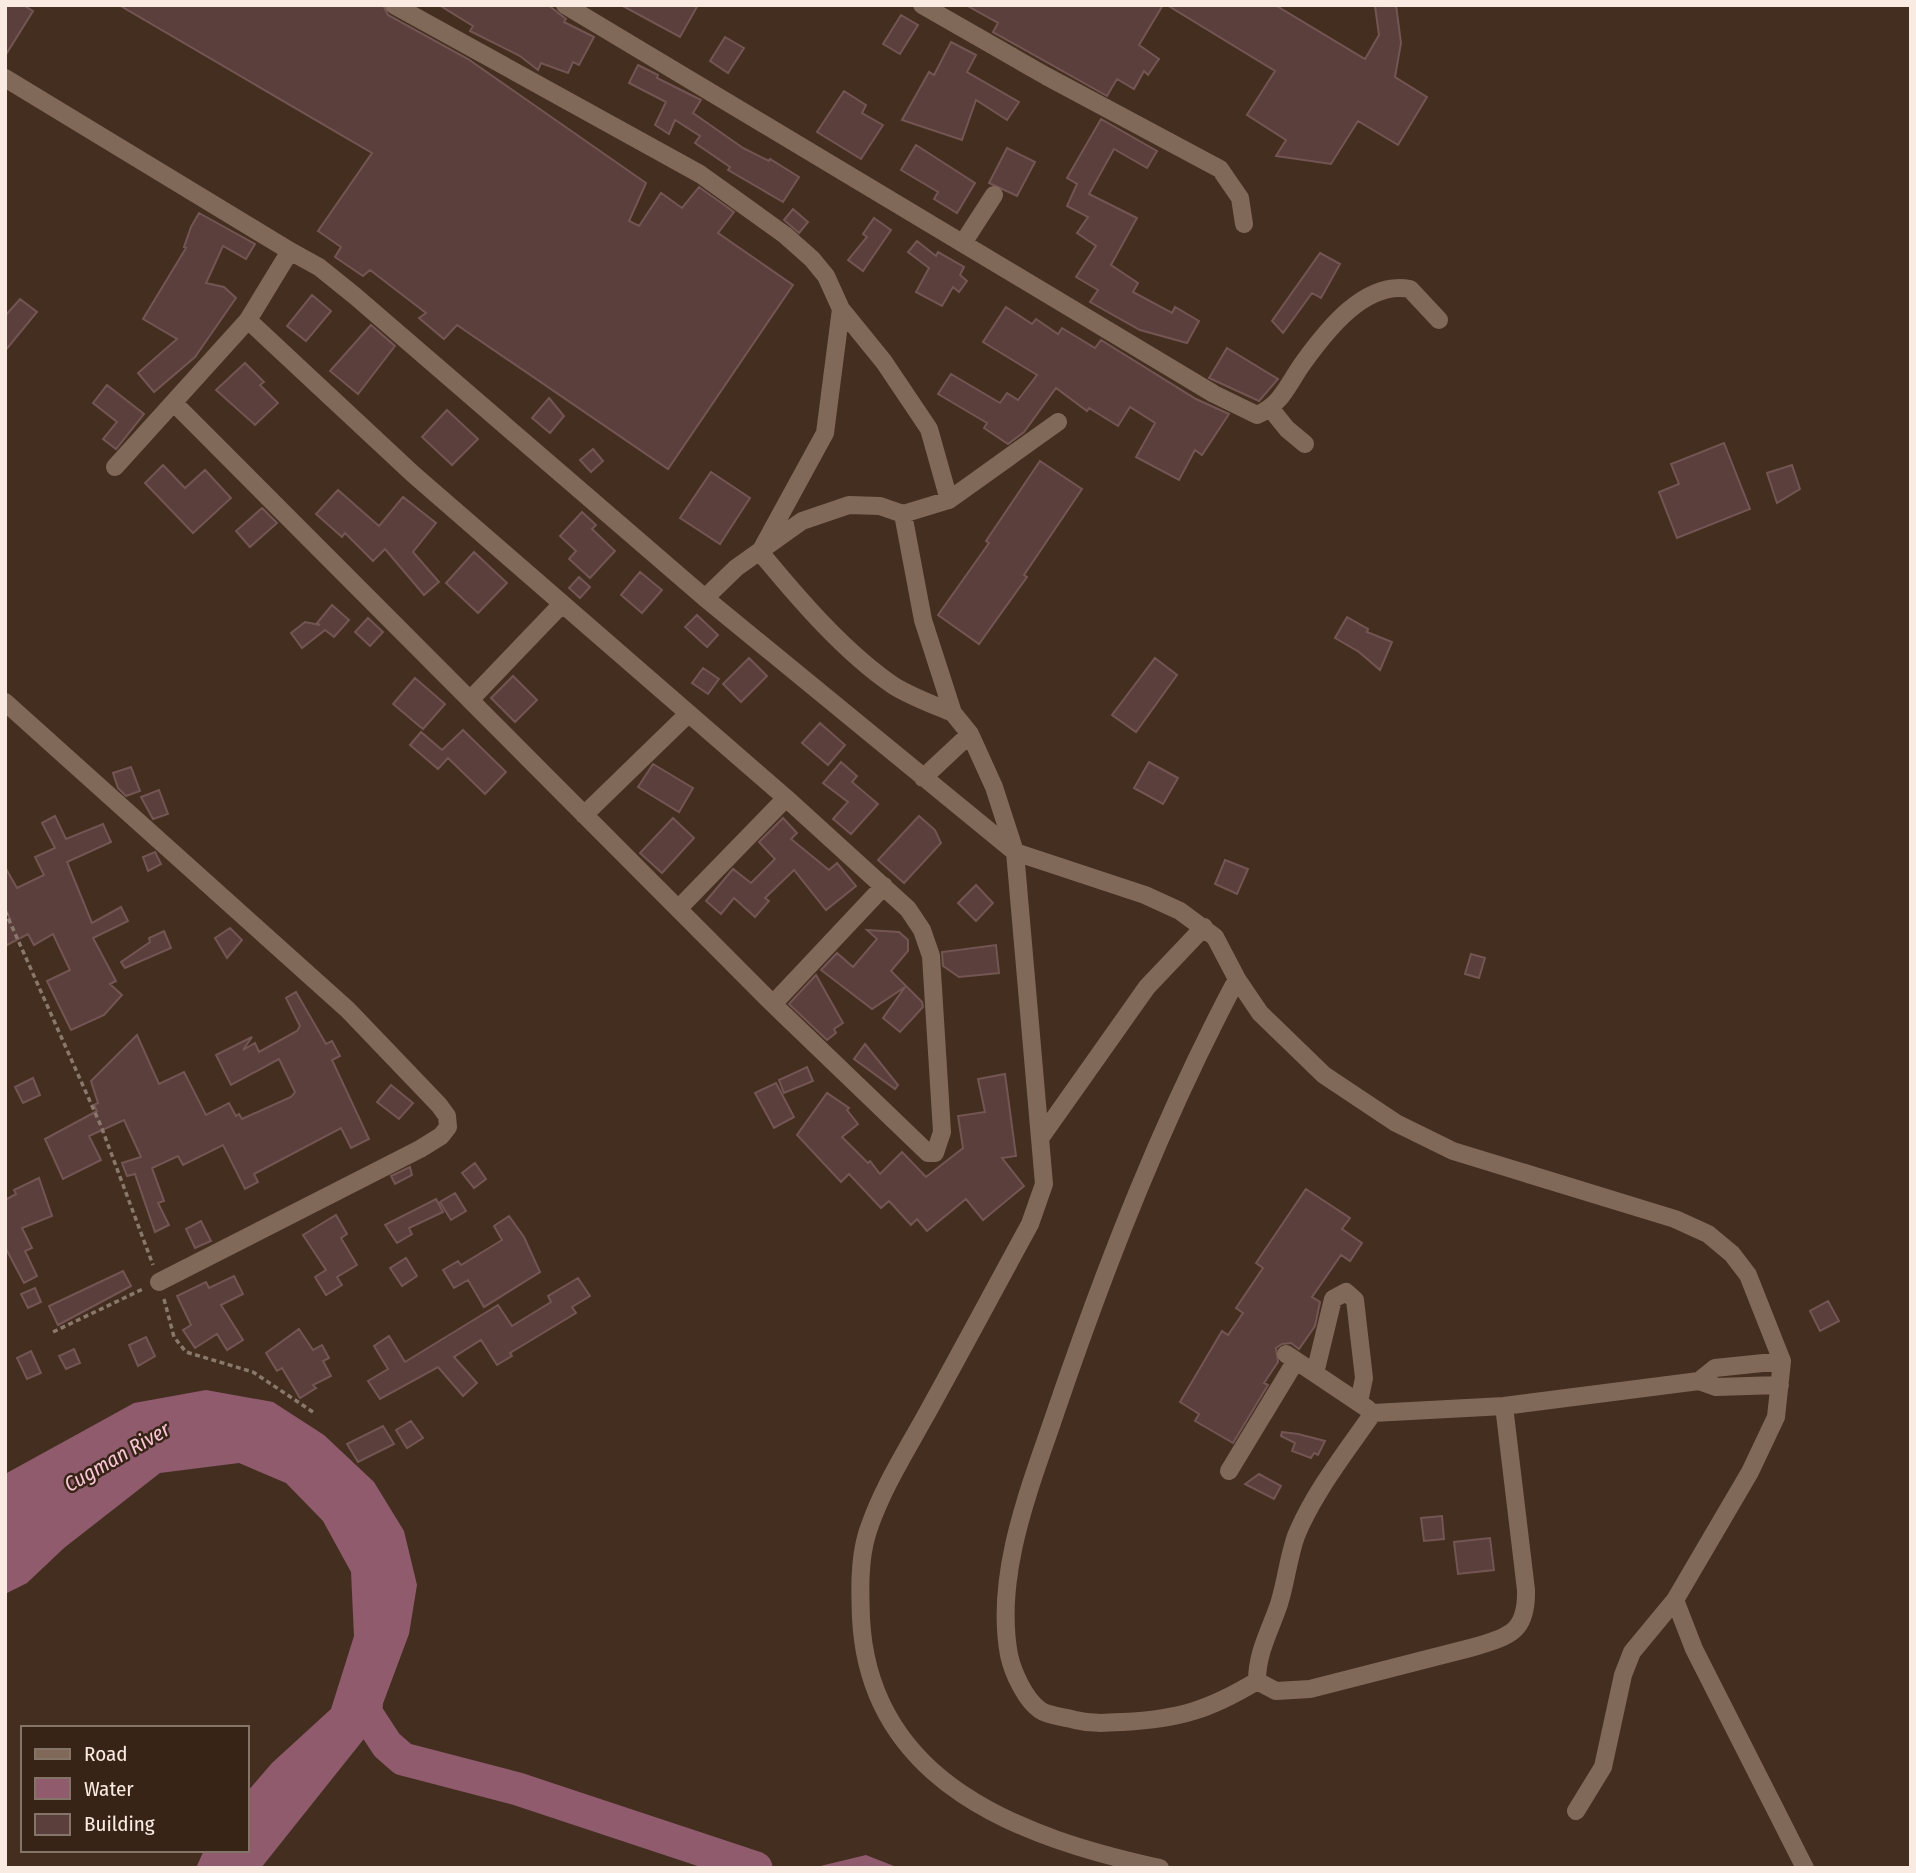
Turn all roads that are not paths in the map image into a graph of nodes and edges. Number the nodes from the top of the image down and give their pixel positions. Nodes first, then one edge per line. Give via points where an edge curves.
1 (394, 5) edge
2 (565, 5) edge
3 (922, 5) edge
4 (5, 78) edge
5 (994, 195) dead end
6 (1244, 224) dead end
7 (963, 243) junction
8 (290, 251) junction
9 (842, 309) junction
10 (248, 320) junction
11 (1438, 320) dead end
12 (175, 404) junction
13 (1271, 409) junction
14 (1058, 422) dead end
15 (1305, 444) dead end
16 (115, 467) dead end
17 (950, 500) junction
18 (903, 514) junction
19 (760, 552) junction
20 (705, 598) junction
21 (562, 604) junction
22 (470, 700) junction
23 (5, 702) edge
24 (688, 713) junction
25 (953, 713) junction
26 (970, 734) junction
27 (923, 778) junction
28 (786, 798) junction
29 (584, 815) junction
30 (1015, 852) junction
31 (884, 886) junction
32 (679, 908) junction
33 (1204, 927) junction
34 (1237, 979) junction
35 (774, 1004) junction
36 (1041, 1138) junction
37 (159, 1282) road end
38 (1782, 1361) junction
39 (1315, 1373) junction
40 (1699, 1381) junction
41 (1780, 1385) junction
42 (1504, 1406) junction
43 (1366, 1408) junction
44 (1228, 1471) dead end
45 (1675, 1600) junction
46 (1257, 1681) junction
47 (1576, 1811) dead end
48 (1160, 1868) edge
49 (1805, 1868) edge

1 - 9 street via 700,174 812,259
2 - 7 street
3 - 6 street via 1220,169 1240,198
4 - 8 street
5 - 7 street
7 - 13 street via 1214,394 1257,415
8 - 10 street
8 - 20 street via 355,296
9 - 17 street via 929,429
9 - 19 street via 825,433
10 - 12 street
10 - 21 street via 413,474
11 - 13 street via 1409,289 1374,294 1349,309
12 - 16 street
12 - 22 street
13 - 15 street
14 - 17 street
17 - 18 street
18 - 19 street via 880,506 849,505 802,521
18 - 25 street via 923,620
19 - 20 street
19 - 25 street via 800,601 872,668 895,687
20 - 27 street
21 - 22 street
21 - 24 street
22 - 29 street
23 - 37 street via 348,1010 447,1116 448,1127 441,1136 420,1149
24 - 28 street
24 - 29 street
25 - 26 street
26 - 27 street
26 - 30 street via 995,787
27 - 30 street
28 - 31 street
28 - 32 street
29 - 32 street
30 - 33 street via 1145,895
30 - 36 street
31 - 35 street
31 - 35 street via 915,919 931,956 942,1132 935,1153 928,1153
32 - 35 street
33 - 34 street via 1215,937
33 - 36 street via 1147,987
34 - 38 street via 1260,1013 1324,1075 1396,1124 1453,1151 1675,1219 1708,1234 1748,1275
34 - 46 street via 1175,1105 1094,1298 1027,1498 1007,1591 1006,1625 1010,1657 1024,1691 1041,1711 1089,1723 1173,1718 1223,1701
36 - 48 street via 1044,1184 1030,1224 887,1486 867,1535 860,1589 862,1639 871,1680 894,1730 936,1778 1002,1819 1101,1855
38 - 40 street via 1715,1368
38 - 41 street
39 - 43 street
39 - 43 street via 1333,1299 1346,1292 1355,1300
39 - 44 street via 1291,1358
40 - 41 street via 1716,1387
40 - 42 street
41 - 45 street via 1776,1417
42 - 43 street
42 - 46 street via 1526,1591 1526,1611 1518,1629 1474,1647 1310,1689 1276,1691
43 - 46 street via 1297,1534 1282,1595 1257,1659
45 - 47 street via 1632,1652 1602,1767
45 - 49 street via 1694,1649

